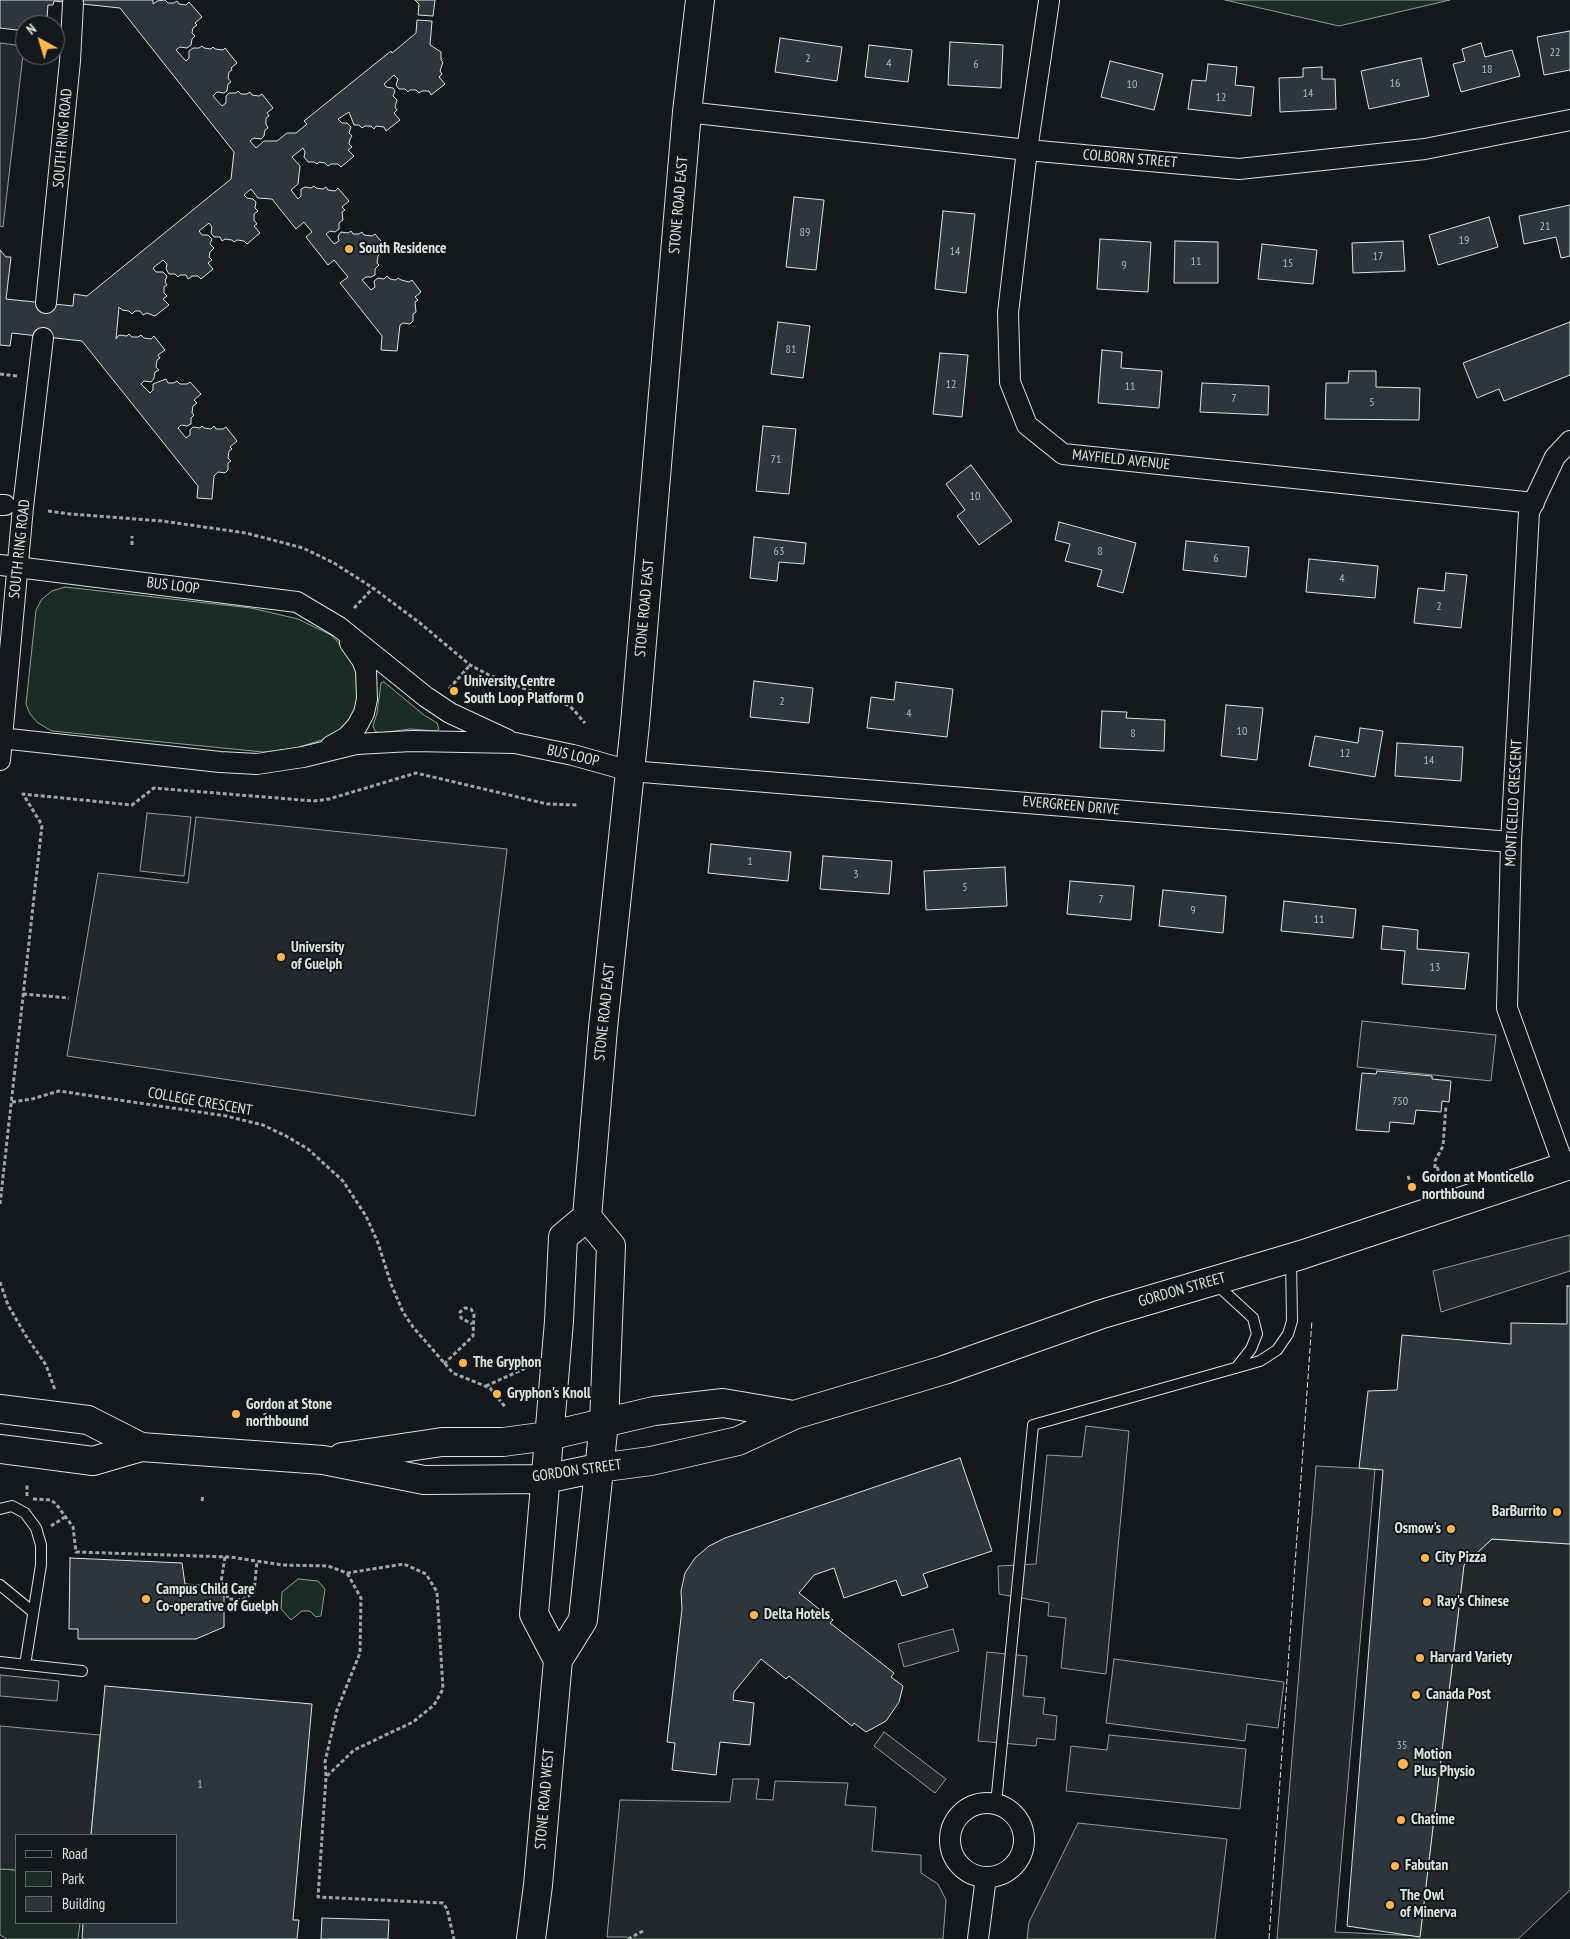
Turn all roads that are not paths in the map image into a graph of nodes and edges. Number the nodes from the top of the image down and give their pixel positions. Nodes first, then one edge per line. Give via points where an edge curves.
1 (700, 0) edge
2 (1049, 1) dead end
3 (74, 3) dead end
4 (687, 112) junction
5 (1570, 120) edge
6 (1027, 150) junction
7 (46, 303) tunnel mouth
8 (43, 338) tunnel mouth
9 (1570, 441) edge
10 (1534, 502) junction
11 (9, 566) edge
12 (339, 627) junction
13 (1, 739) edge
14 (514, 743) junction
15 (304, 757) junction
16 (0, 760) edge
17 (630, 770) junction
18 (1511, 842) junction
19 (1567, 1165) edge
20 (587, 1217) junction
21 (1291, 1258) junction
22 (1213, 1281) junction
23 (1236, 1368) junction
24 (0, 1409) edge
25 (794, 1415) junction
26 (604, 1423) junction
27 (548, 1436) junction
28 (141, 1447) junction
29 (0, 1449) edge
30 (323, 1460) junction
31 (598, 1468) junction
32 (545, 1479) junction
33 (0, 1509) edge
34 (0, 1585) edge
35 (33, 1612) junction
36 (558, 1660) junction
37 (0, 1662) edge
38 (25, 1664) junction
39 (82, 1671) dead end
40 (996, 1804) junction
41 (986, 1877) junction
42 (531, 1939) edge
43 (978, 1939) edge

1 - 4 main road, STONE ROAD EAST
2 - 6 street, MAYFIELD AVENUE
3 - 7 street, SOUTH RING ROAD
4 - 6 street, COLBORN STREET
4 - 17 main road, STONE ROAD EAST
5 - 6 street, COLBORN STREET via 1425,149 1239,169
6 - 10 street, MAYFIELD AVENUE via 1008,314 1010,382 1027,426 1063,454
8 - 11 street, SOUTH RING ROAD
9 - 10 street, MONTICELLO CRESCENT via 1555,457
10 - 18 street, MONTICELLO CRESCENT via 1529,512
11 - 12 street, BUS LOOP via 298,602
11 - 13 street, SOUTH RING ROAD
12 - 14 street, BUS LOOP via 450,713
12 - 15 street, BUS LOOP via 366,670 364,713 357,726 335,745
13 - 15 street, BUS LOOP via 220,762 257,764
13 - 16 street, SOUTH RING ROAD
14 - 15 street, BUS LOOP via 356,744
14 - 17 street, BUS LOOP
17 - 18 street, EVERGREEN DRIVE
17 - 20 main road, STONE ROAD EAST
18 - 19 street, MONTICELLO CRESCENT via 1507,1008
19 - 21 main road, GORDON STREET
20 - 26 main road via 611,1246
20 - 27 main road via 563,1237
21 - 22 main road, GORDON STREET
21 - 23 lane via 1293,1309 1288,1334 1277,1350 1260,1361
22 - 23 lane via 1254,1318 1257,1334 1251,1349
22 - 25 main road, GORDON STREET via 1102,1314 944,1370
23 - 40 lane via 1033,1425
24 - 28 main road, GORDON STREET via 88,1420
25 - 26 main road, GORDON STREET via 723,1403 654,1411
25 - 31 main road, GORDON STREET via 738,1441 678,1456
26 - 27 main road, GORDON STREET
26 - 31 main road, STONE ROAD WEST
27 - 30 main road, GORDON STREET via 503,1442 442,1442
27 - 32 main road
28 - 29 main road, GORDON STREET via 92,1461
28 - 30 main road, GORDON STREET
30 - 32 main road, GORDON STREET via 424,1480
31 - 32 main road, GORDON STREET
31 - 36 main road, STONE ROAD WEST via 582,1620
32 - 36 main road via 534,1614
33 - 35 lane via 12,1506 21,1510 38,1534 42,1549 41,1565
34 - 35 lane
35 - 38 lane
36 - 42 main road, STONE ROAD WEST
37 - 38 lane
38 - 39 lane
40 - 41 street via 1017,1818 1024,1839 1022,1852 1010,1869
40 - 41 street via 984,1802 960,1813 949,1839 951,1852 961,1867
41 - 43 street

